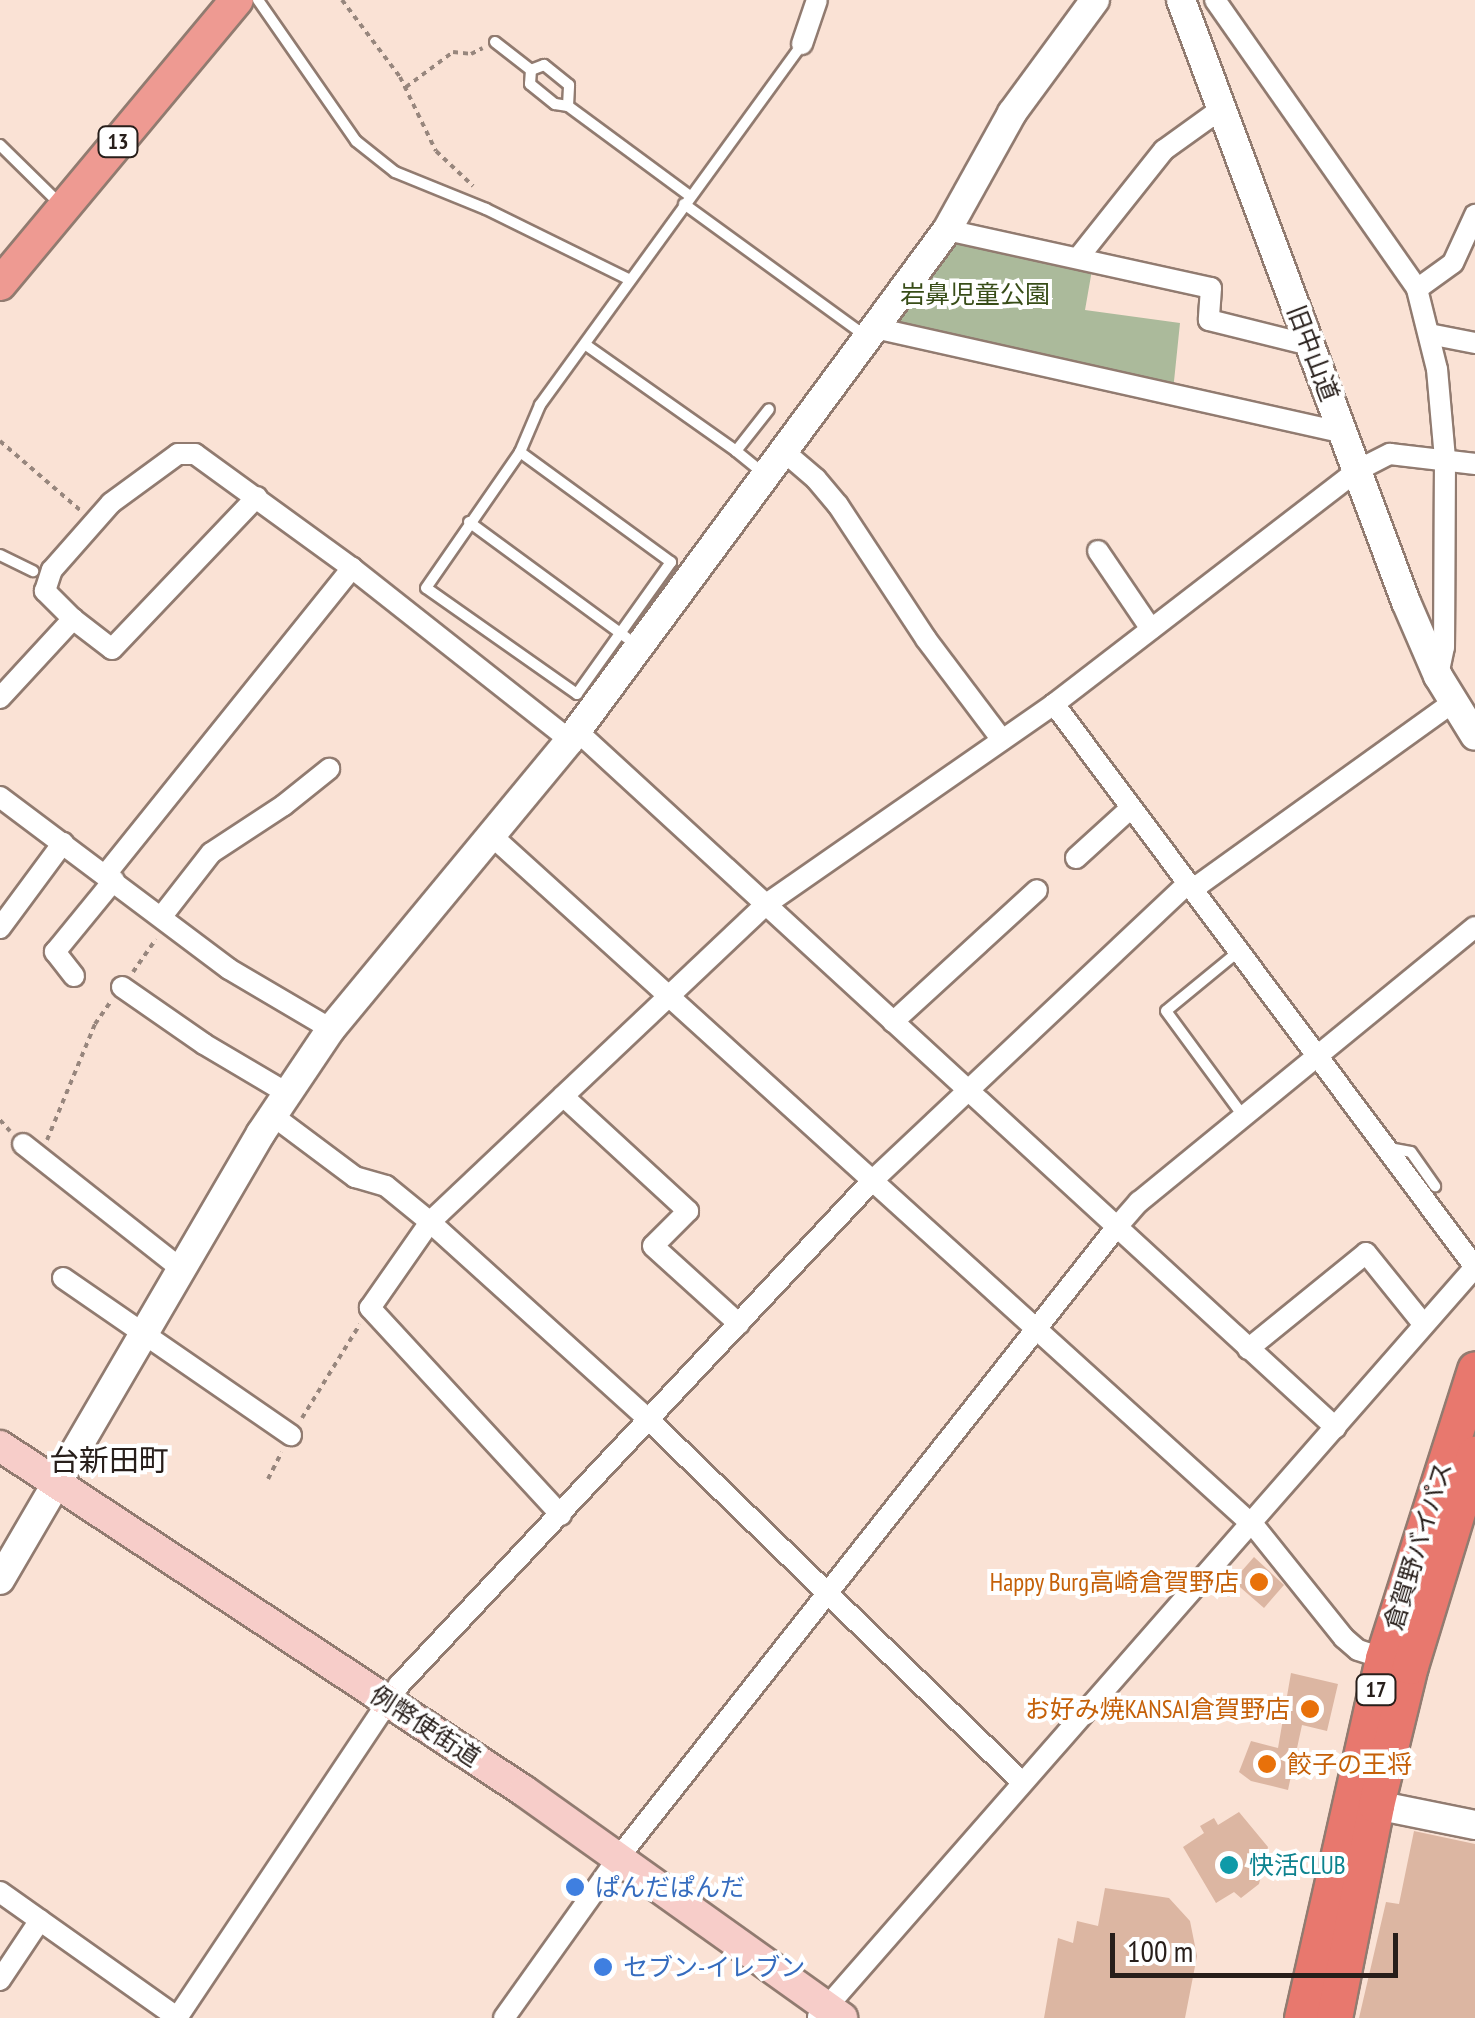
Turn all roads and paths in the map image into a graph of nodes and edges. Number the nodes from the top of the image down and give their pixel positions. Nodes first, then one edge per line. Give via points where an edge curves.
1 (237, 0) edge
2 (258, 0) edge
3 (342, 0) edge
4 (818, 0) edge
5 (1095, 0) edge
6 (1181, 0) edge
7 (1216, 0) edge
8 (495, 42) joint
9 (802, 44) joint
10 (531, 70) junction
11 (406, 87) junction
12 (568, 106) junction
13 (1222, 109) junction
14 (0, 146) edge
15 (687, 200) junction
16 (64, 207) junction
17 (489, 211) junction
18 (1475, 214) edge
19 (947, 230) junction
20 (1078, 258) junction
21 (628, 278) junction
22 (0, 284) edge
23 (1416, 289) junction
24 (871, 332) junction
25 (1429, 334) junction
26 (1475, 343) edge
27 (1309, 344) junction
28 (586, 345) junction
29 (769, 409) dead end
30 (1343, 433) junction
31 (0, 441) edge
32 (781, 449) junction
33 (736, 451) junction
34 (520, 452) junction
35 (1445, 459) junction
36 (1475, 464) edge
37 (1358, 470) junction
38 (763, 473) junction
39 (258, 498) junction
40 (76, 506) dead end
41 (470, 522) junction
42 (1098, 552) dead end
43 (0, 555) edge
44 (352, 568) junction
45 (33, 570) dead end
46 (72, 619) junction
47 (1152, 629) junction
48 (630, 640) junction
49 (1438, 676) junction
50 (0, 698) edge
51 (1452, 703) junction
52 (1054, 704) junction
53 (573, 736) junction
54 (1475, 736) edge
55 (1002, 740) junction
56 (329, 769) dead end
57 (0, 797) edge
58 (1131, 808) junction
59 (492, 836) junction
60 (63, 843) junction
61 (1076, 858) dead end
62 (110, 877) junction
63 (1190, 886) junction
64 (1037, 890) dead end
65 (765, 905) junction
66 (165, 919) junction
67 (1475, 926) edge
68 (0, 928) edge
69 (1240, 950) junction
70 (74, 976) dead end
71 (122, 987) junction
72 (669, 996) junction
73 (893, 1022) junction
74 (331, 1029) junction
75 (1318, 1053) junction
76 (966, 1088) junction
77 (563, 1096) junction
78 (280, 1104) junction
79 (1243, 1116) junction
80 (23, 1144) dead end
81 (1388, 1148) junction
82 (39, 1159) junction
83 (872, 1181) junction
84 (1435, 1186) dead end
85 (430, 1222) junction
86 (1116, 1228) junction
87 (182, 1269) junction
88 (63, 1278) dead end
89 (370, 1308) junction
90 (739, 1324) junction
91 (1424, 1325) junction
92 (1035, 1332) junction
93 (144, 1333) junction
94 (1248, 1349) junction
95 (1475, 1369) edge
96 (650, 1421) junction
97 (1336, 1428) junction
98 (291, 1435) junction
99 (0, 1446) edge
100 (1475, 1454) edge
101 (268, 1478) dead end
102 (57, 1484) junction
103 (561, 1515) junction
104 (1248, 1523) junction
105 (1, 1575) edge
106 (826, 1596) junction
107 (1384, 1658) junction
108 (388, 1702) junction
109 (1021, 1780) junction
110 (1376, 1805) junction
111 (1475, 1824) edge
112 (619, 1857) junction
113 (0, 1892) edge
114 (40, 1920) junction
115 (0, 1980) edge
116 (829, 2014) edge
117 (177, 2018) edge
118 (504, 2018) edge
119 (1302, 2018) edge
120 (1334, 2018) edge

1 - 16 main road, 13
2 - 17 lane via 356,141 395,172
3 - 11 path
4 - 9 street
5 - 19 street via 1012,112
6 - 13 street, 旧中山道
7 - 23 street
8 - 10 lane
8 - 11 path via 471,54 452,52
9 - 15 lane
10 - 12 lane via 530,84
10 - 12 lane via 544,65 569,85
11 - 17 path via 436,152 485,195
12 - 15 lane
13 - 20 street via 1164,150
13 - 27 street, 旧中山道
14 - 16 lane
15 - 21 lane
15 - 24 lane
16 - 22 main road, 13
17 - 21 lane
18 - 23 street via 1453,263
19 - 20 street
19 - 24 street
20 - 27 street via 1210,288 1209,320
21 - 28 lane
23 - 25 street
24 - 30 street
24 - 32 street
25 - 26 street
25 - 35 street
27 - 30 street, 旧中山道
28 - 33 lane
28 - 34 lane via 540,405
29 - 33 lane
30 - 37 street, 旧中山道
31 - 40 path
32 - 38 street
32 - 55 street via 838,506
33 - 38 lane
34 - 41 lane
34 - 48 lane via 672,562
35 - 36 street
35 - 37 street via 1390,454
35 - 49 street via 1444,647
37 - 47 street
37 - 49 street, 旧中山道
38 - 48 street
39 - 44 street
39 - 46 street via 112,649
39 - 46 street via 195,454 178,454 111,503 52,570 45,591
41 - 48 lane
41 - 48 lane via 426,588 577,694
42 - 47 street
43 - 45 lane
44 - 53 street
44 - 62 street
46 - 50 street
47 - 52 street
48 - 53 street
49 - 51 street, 旧中山道
51 - 54 street, 旧中山道
51 - 63 street
52 - 55 street
52 - 58 street
53 - 59 street
53 - 65 street
55 - 65 street
56 - 66 street via 211,852
57 - 60 street
58 - 61 street
58 - 63 street
59 - 72 street
59 - 74 street
60 - 62 street
60 - 68 street
62 - 66 street
62 - 70 street via 55,952
63 - 69 street
63 - 76 street
64 - 73 street
65 - 72 street
65 - 73 street
66 - 71 path
66 - 74 street via 229,970
67 - 75 street
69 - 75 street
69 - 79 lane via 1166,1012
71 - 78 street
71 - 82 path via 95,1024
72 - 77 street
72 - 83 street
73 - 76 street
74 - 78 street
75 - 79 street
75 - 81 street
76 - 83 street
76 - 86 street
77 - 85 street
77 - 90 street via 688,1211 653,1246
78 - 85 street via 355,1177 386,1186
78 - 87 street
79 - 86 street
80 - 82 street
81 - 84 lane via 1411,1152
81 - 91 street via 1475,1267
82 - 87 street
83 - 90 street
83 - 92 street
85 - 89 street
85 - 96 street
86 - 92 street
86 - 94 street
87 - 93 street
88 - 93 street
89 - 98 path
89 - 103 street
90 - 96 street
91 - 94 street via 1366,1252
91 - 97 street
92 - 104 street
92 - 106 street
93 - 98 street
93 - 102 street
94 - 97 street
95 - 107 highway, 倉賀野バイパス / 17
96 - 103 street
96 - 106 street
97 - 104 street
98 - 101 path
99 - 102 main road, 例幣使街道
100 - 110 highway, 倉賀野バイパス / 17 via 1410,1666
102 - 105 street
102 - 108 main road, 例幣使街道
103 - 108 street
104 - 107 street via 1344,1638
104 - 109 street
106 - 109 street
106 - 112 street
107 - 119 highway, 倉賀野バイパス / 17
108 - 112 main road, 例幣使街道
108 - 117 street
109 - 116 street
110 - 111 street
110 - 120 highway, 倉賀野バイパス / 17
112 - 116 main road, 例幣使街道
112 - 118 street
113 - 114 street
114 - 115 street
114 - 117 street

